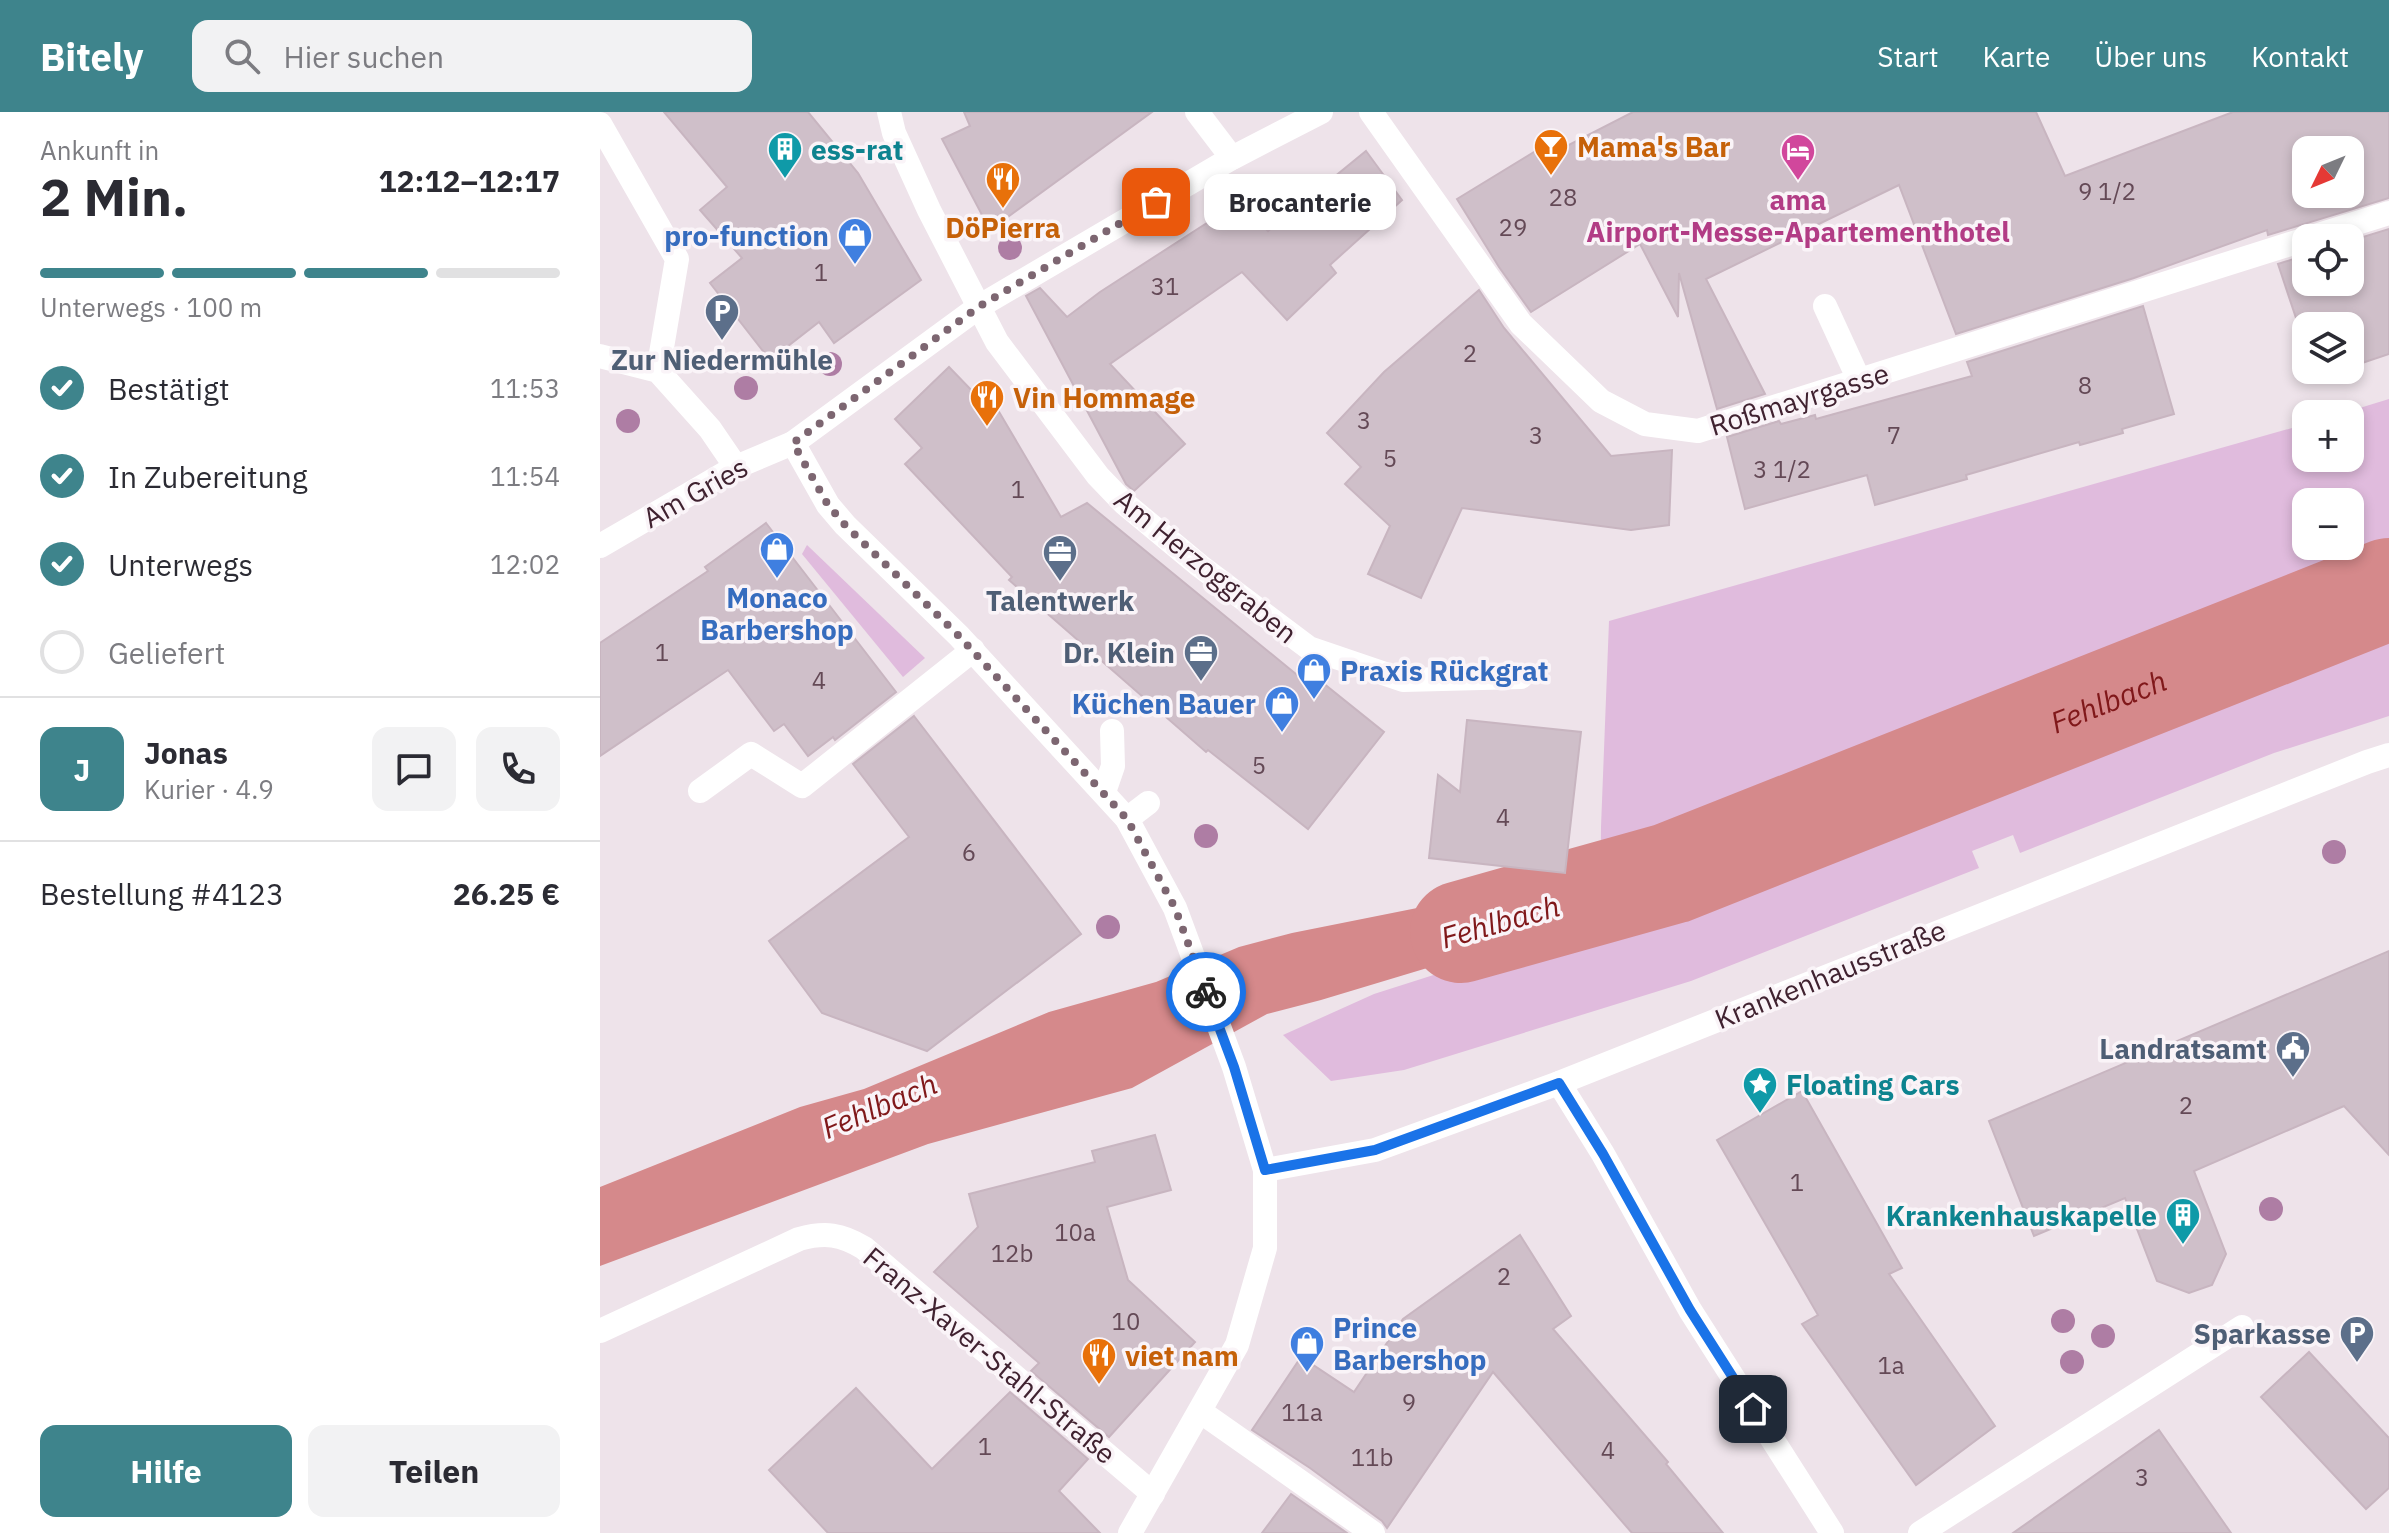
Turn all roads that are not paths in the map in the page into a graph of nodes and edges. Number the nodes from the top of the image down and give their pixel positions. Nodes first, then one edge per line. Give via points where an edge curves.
1 (889, 112) edge
2 (1197, 112) edge
3 (1321, 112) edge
4 (1371, 112) edge
5 (600, 124) edge
6 (1232, 158) junction
7 (2389, 213) edge
8 (2353, 224) edge
9 (2292, 243) edge
10 (980, 306) junction
11 (1825, 306) dead end
12 (600, 356) edge
13 (658, 371) junction
14 (1859, 380) junction
15 (793, 443) junction
16 (736, 467) junction
17 (600, 546) edge
18 (973, 650) junction
19 (1521, 677) dead end
20 (1112, 731) dead end
21 (2389, 755) edge
22 (700, 791) dead end
23 (1104, 792) junction
24 (1148, 803) dead end
25 (1127, 819) junction
26 (1559, 1083) junction
27 (1265, 1170) junction
28 (2242, 1327) dead end
29 (600, 1331) edge
30 (1201, 1412) junction
31 (1153, 1494) junction
32 (1130, 1533) edge
33 (1373, 1533) edge
34 (1832, 1533) edge
35 (1920, 1533) edge

1 - 10 street, Am Herzoggraben via 929,210
2 - 6 street
3 - 6 street, Am Gries
4 - 14 street, Roßmayrgasse via 1521,324 1601,401 1645,424 1698,431
5 - 13 street via 677,259
6 - 10 street, Am Gries
7 - 8 street, Roßmayrgasse
9 - 14 street, Roßmayrgasse
10 - 15 street, Am Gries
10 - 19 street, Am Herzoggraben via 997,342 1098,476 1200,566 1309,648 1403,680
11 - 14 street
12 - 13 street
13 - 16 street
15 - 16 street, Am Gries
15 - 18 street via 845,525
16 - 17 street, Am Gries
18 - 22 street via 802,786 751,754
18 - 23 street
20 - 23 street via 1113,766
21 - 26 street, Krankenhausstraße
23 - 25 street
24 - 25 street
25 - 27 street via 1175,908 1234,1067
26 - 27 street, Krankenhausstraße via 1375,1150
26 - 34 street via 1690,1310
27 - 30 street via 1265,1248 1237,1345
28 - 35 street
29 - 31 street, Franz-Xaver-Stahl-Straße via 799,1239 841,1236 864,1248
30 - 31 street
30 - 33 street
31 - 32 street

